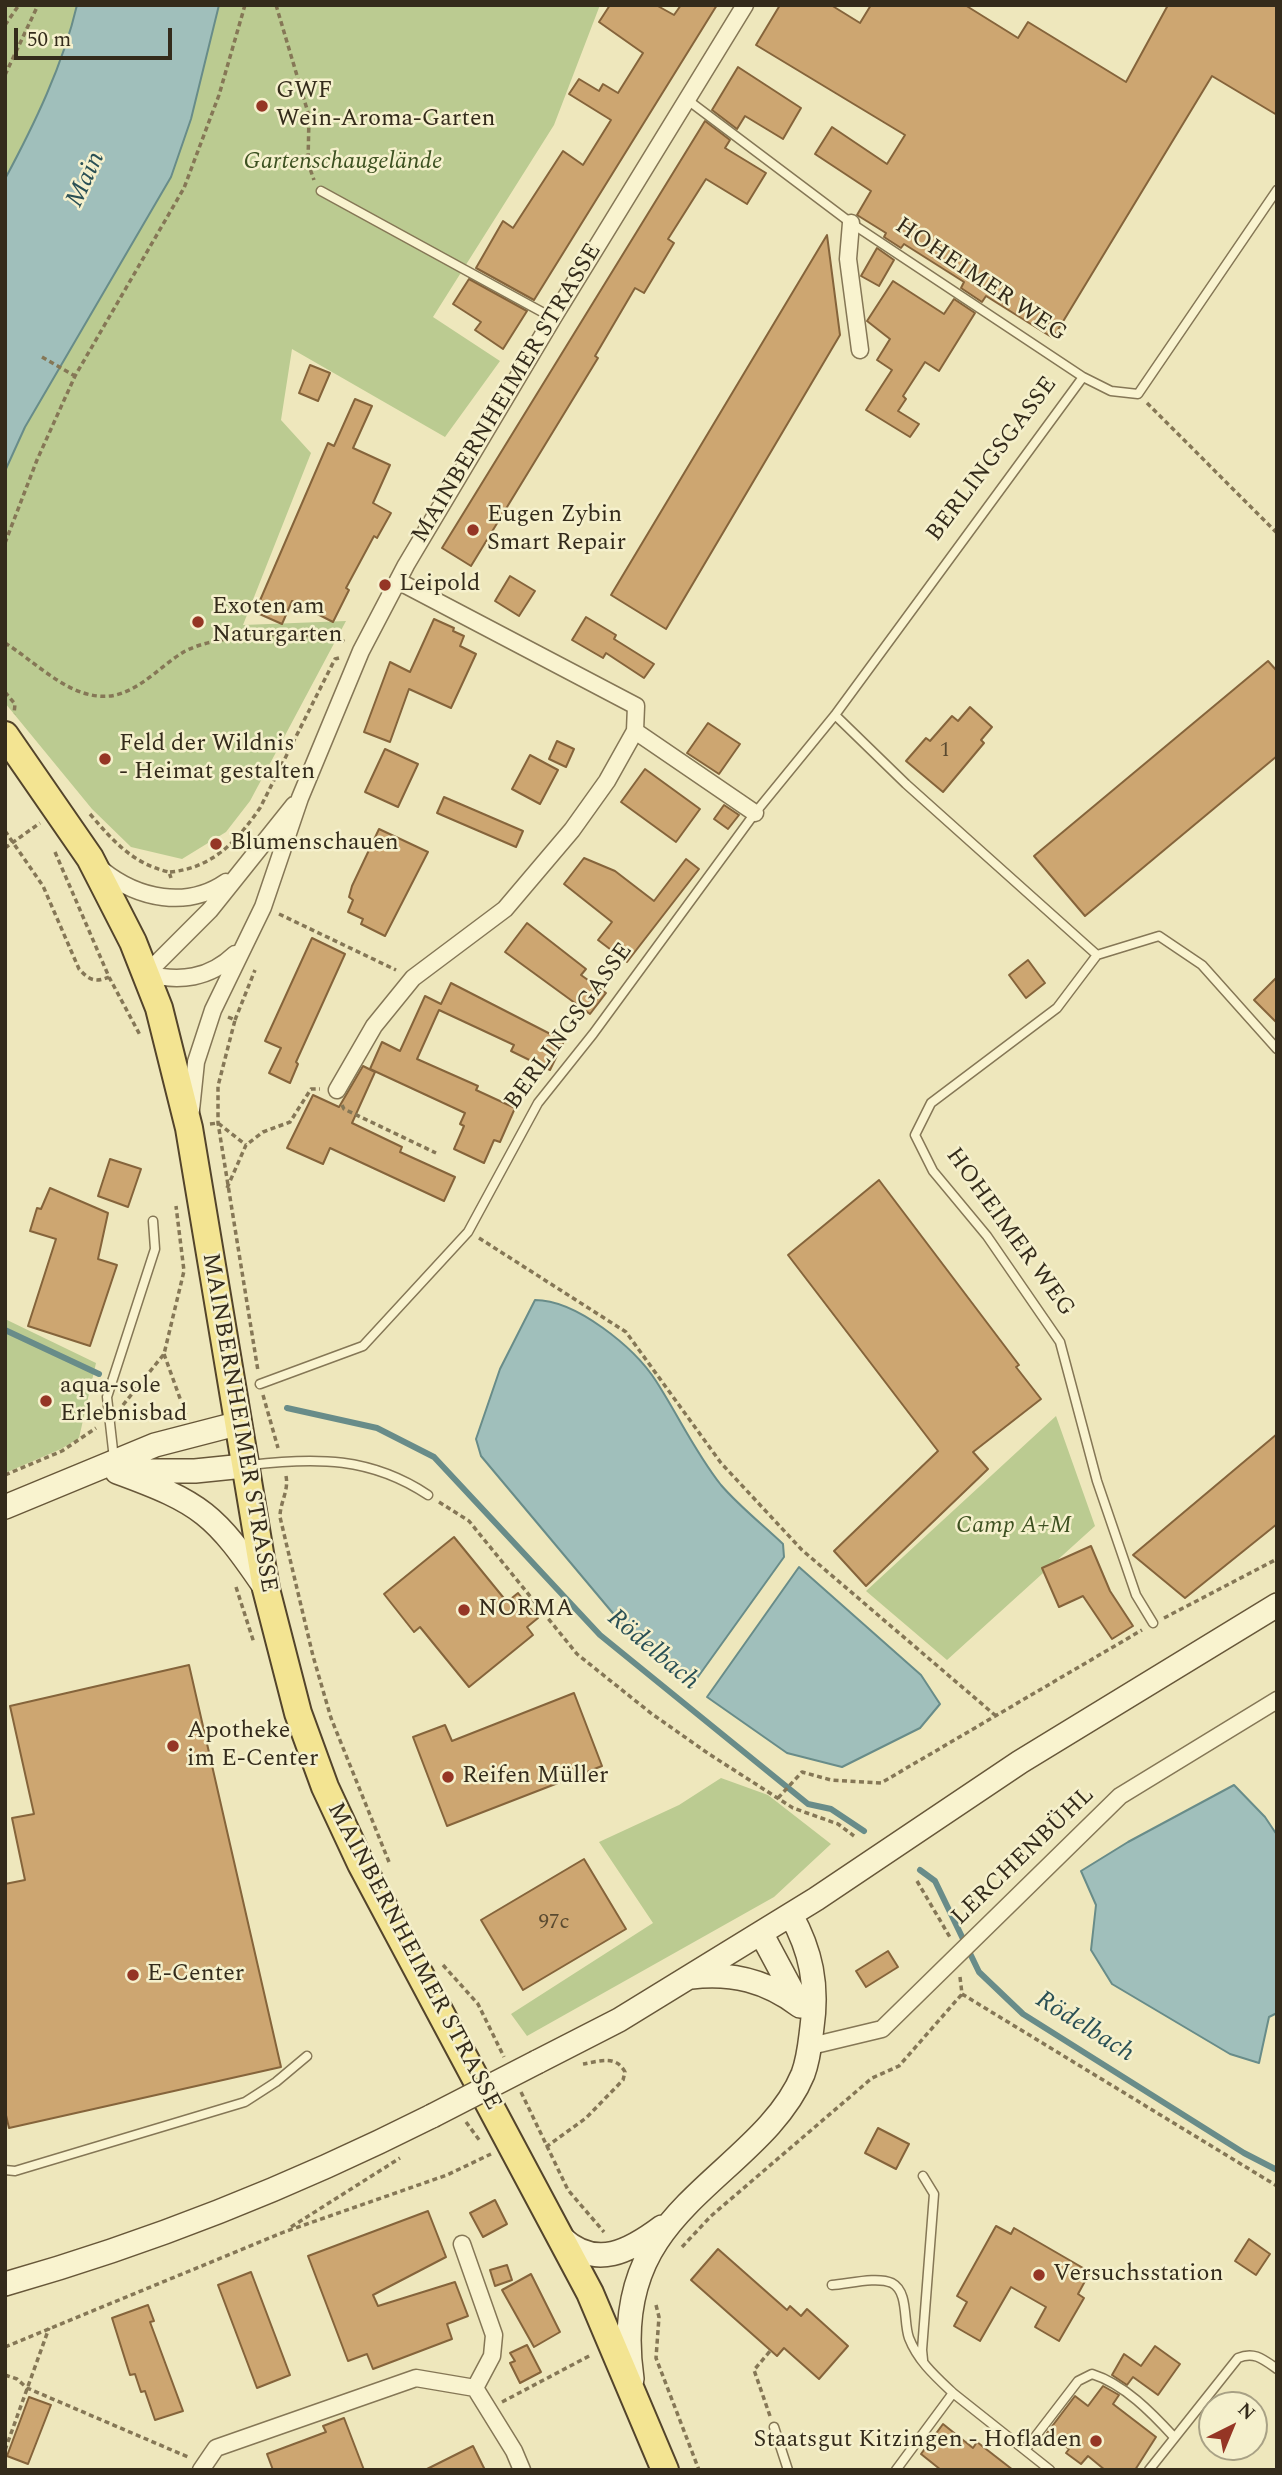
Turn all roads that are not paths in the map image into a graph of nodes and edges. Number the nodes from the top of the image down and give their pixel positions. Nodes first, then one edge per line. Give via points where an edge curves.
1 (745, 5) edge
2 (685, 98) junction
3 (1277, 190) edge
4 (321, 191) road end
5 (851, 223) junction
6 (553, 318) junction
7 (860, 350) dead end
8 (1083, 377) junction
9 (398, 581) junction
10 (835, 715) junction
11 (9, 727) edge
12 (635, 730) junction
13 (300, 798) junction
14 (755, 813) junction
15 (90, 858) junction
16 (236, 874) junction
17 (243, 944) junction
18 (1097, 955) junction
19 (146, 974) junction
20 (1277, 1049) edge
21 (337, 1090) road end
22 (189, 1128) junction
23 (153, 1221) dead end
24 (260, 1384) dead end
25 (236, 1424) junction
26 (116, 1466) junction
27 (244, 1466) junction
28 (428, 1495) road end
29 (5, 1507) edge
30 (265, 1589) junction
31 (1277, 1605) edge
32 (1153, 1623) road end
33 (1277, 1700) edge
34 (791, 1914) junction
35 (761, 1933) junction
36 (688, 1977) junction
37 (800, 2006) junction
38 (811, 2040) junction
39 (307, 2056) dead end
40 (5, 2169) edge
41 (923, 2176) dead end
42 (681, 2212) junction
43 (562, 2238) junction
44 (462, 2244) dead end
45 (5, 2271) edge
46 (30, 2277) junction
47 (5, 2284) edge
48 (832, 2285) dead end
49 (925, 2366) junction
50 (1277, 2369) edge
51 (475, 2388) junction
52 (953, 2393) junction
53 (638, 2399) junction
54 (774, 2427) road end
55 (1174, 2437) junction
56 (1025, 2450) junction
57 (202, 2467) edge
58 (901, 2468) edge
59 (522, 2470) edge
60 (665, 2470) edge
61 (788, 2470) edge
62 (1050, 2470) edge
63 (1149, 2470) edge

1 - 2 street, MAINBERNHEIMER STRASSE
2 - 5 lane, HOHEIMER WEG
2 - 6 street, MAINBERNHEIMER STRASSE
3 - 8 lane, BERLINGSGASSE via 1138,394 1111,391
4 - 6 lane
5 - 7 street via 848,259
5 - 8 lane, HOHEIMER WEG
6 - 9 street, MAINBERNHEIMER STRASSE
8 - 10 lane, BERLINGSGASSE
9 - 12 street via 636,706
9 - 13 street, MAINBERNHEIMER STRASSE via 361,651
10 - 14 lane, BERLINGSGASSE
10 - 18 lane
11 - 15 main road, MAINBERNHEIMER STRASSE
12 - 14 street
12 - 21 street via 572,830 505,909 414,978 374,1026
13 - 16 street, MAINBERNHEIMER STRASSE
13 - 17 street, MAINBERNHEIMER STRASSE via 263,907
14 - 24 lane, BERLINGSGASSE via 538,1102 468,1232 363,1346
15 - 16 street, MAINBERNHEIMER STRASSE via 117,882 162,896 200,897
15 - 19 main road, MAINBERNHEIMER STRASSE
16 - 19 street, MAINBERNHEIMER STRASSE via 211,910
17 - 19 street, MAINBERNHEIMER STRASSE via 222,966 194,977
17 - 22 street, MAINBERNHEIMER STRASSE via 204,1036
18 - 20 lane via 1159,936 1202,965
18 - 32 lane, HOHEIMER WEG via 1057,1008 931,1103 915,1135 933,1171 987,1236 1060,1342 1097,1481 1136,1595
19 - 22 main road, MAINBERNHEIMER STRASSE via 169,1042
22 - 25 main road, MAINBERNHEIMER STRASSE
23 - 26 lane via 155,1249 107,1397
25 - 26 main road via 191,1433
25 - 27 main road, MAINBERNHEIMER STRASSE
26 - 27 main road via 185,1471
26 - 29 main road via 89,1472
26 - 30 main road via 201,1509 226,1532
27 - 28 lane via 313,1460 378,1468
27 - 30 main road, MAINBERNHEIMER STRASSE
30 - 43 main road, MAINBERNHEIMER STRASSE via 298,1713 325,1787 361,1864
31 - 34 main road via 1020,1762
33 - 38 street, LERCHENBÜHL via 1119,1796 882,2029
34 - 35 main road
34 - 38 main road via 810,1955 815,1984
35 - 36 main road
35 - 37 main road
36 - 37 main road via 722,1975 755,1981
36 - 46 main road, bridge via 619,2020 330,2167
37 - 38 main road
38 - 42 main road via 797,2087 775,2117
39 - 40 lane via 245,2102 15,2171
41 - 49 lane via 934,2194 922,2350
42 - 43 main road via 618,2254 583,2253
42 - 53 main road via 656,2242 639,2277 628,2338
43 - 53 main road, MAINBERNHEIMER STRASSE
44 - 51 street via 494,2335 492,2356
45 - 46 main road
46 - 47 main road
48 - 49 lane via 892,2283 901,2291 908,2337
49 - 52 lane
50 - 55 lane via 1260,2357 1248,2354 1238,2358
51 - 57 street via 416,2378 216,2448
51 - 59 street
52 - 56 lane
52 - 58 lane
53 - 60 main road, MAINBERNHEIMER STRASSE
54 - 61 lane
55 - 56 lane via 1108,2379 1092,2374 1078,2381
55 - 63 lane
56 - 62 lane

